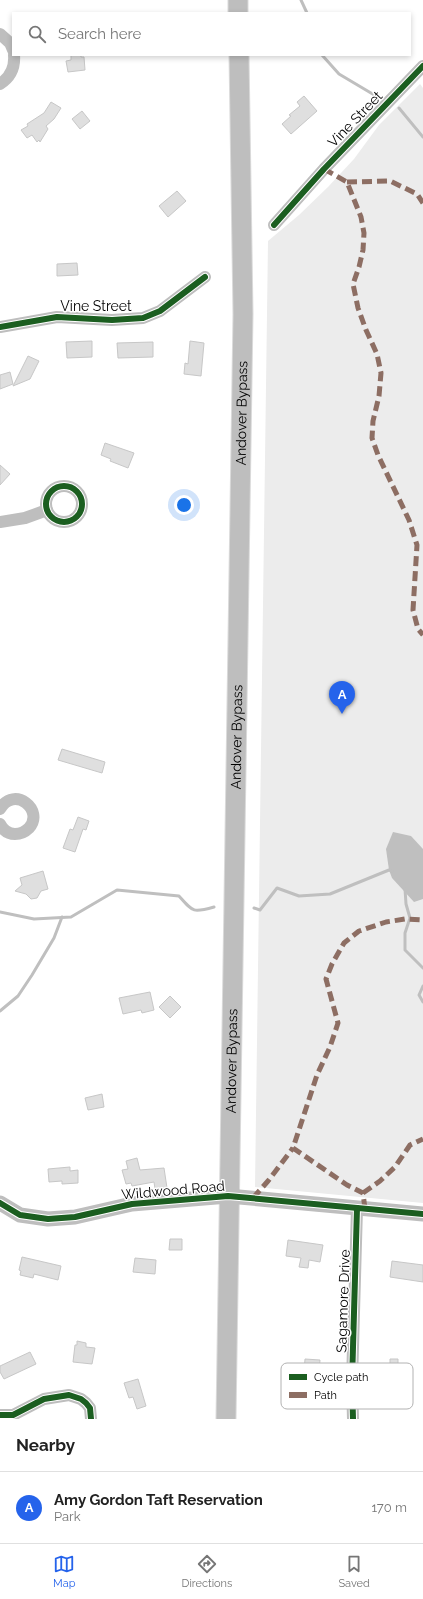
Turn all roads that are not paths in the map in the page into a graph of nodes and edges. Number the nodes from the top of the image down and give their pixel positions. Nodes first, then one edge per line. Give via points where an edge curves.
1 (238, 0) edge
2 (238, 12) edge
3 (0, 34) edge
4 (12, 48) edge
5 (14, 56) edge
6 (239, 56) edge
7 (423, 66) edge
8 (0, 84) edge
9 (274, 225) dead end
10 (205, 277) dead end
11 (0, 327) edge
12 (47, 510) dead end
13 (0, 522) edge
14 (0, 809) edge
15 (0, 824) edge
16 (228, 1196) junction
17 (0, 1203) edge
18 (357, 1208) junction
19 (423, 1214) edge
20 (353, 1363) edge
21 (353, 1409) edge
22 (0, 1415) edge
23 (17, 1417) edge
24 (91, 1419) edge
25 (226, 1419) edge
26 (353, 1419) edge

1 - 2 main road
3 - 4 street
5 - 8 street via 11,74
6 - 16 main road, Andover Bypass via 243,314
7 - 9 street, Vine Street
10 - 11 street, Vine Street via 160,311 143,318 112,320 57,317
12 - 13 street via 25,518
14 - 15 street via 6,802 17,799 28,804 33,814 31,825 23,833 11,834
16 - 17 street, Wildwood Road via 132,1204 75,1217 48,1219 20,1215
16 - 18 street, Wildwood Road
16 - 25 main road, Andover Bypass
18 - 19 street, Wildwood Road
18 - 20 street, Sagamore Drive
21 - 26 street, Sagamore Drive
22 - 23 street
23 - 24 street via 44,1399 69,1395 86,1403 90,1408

